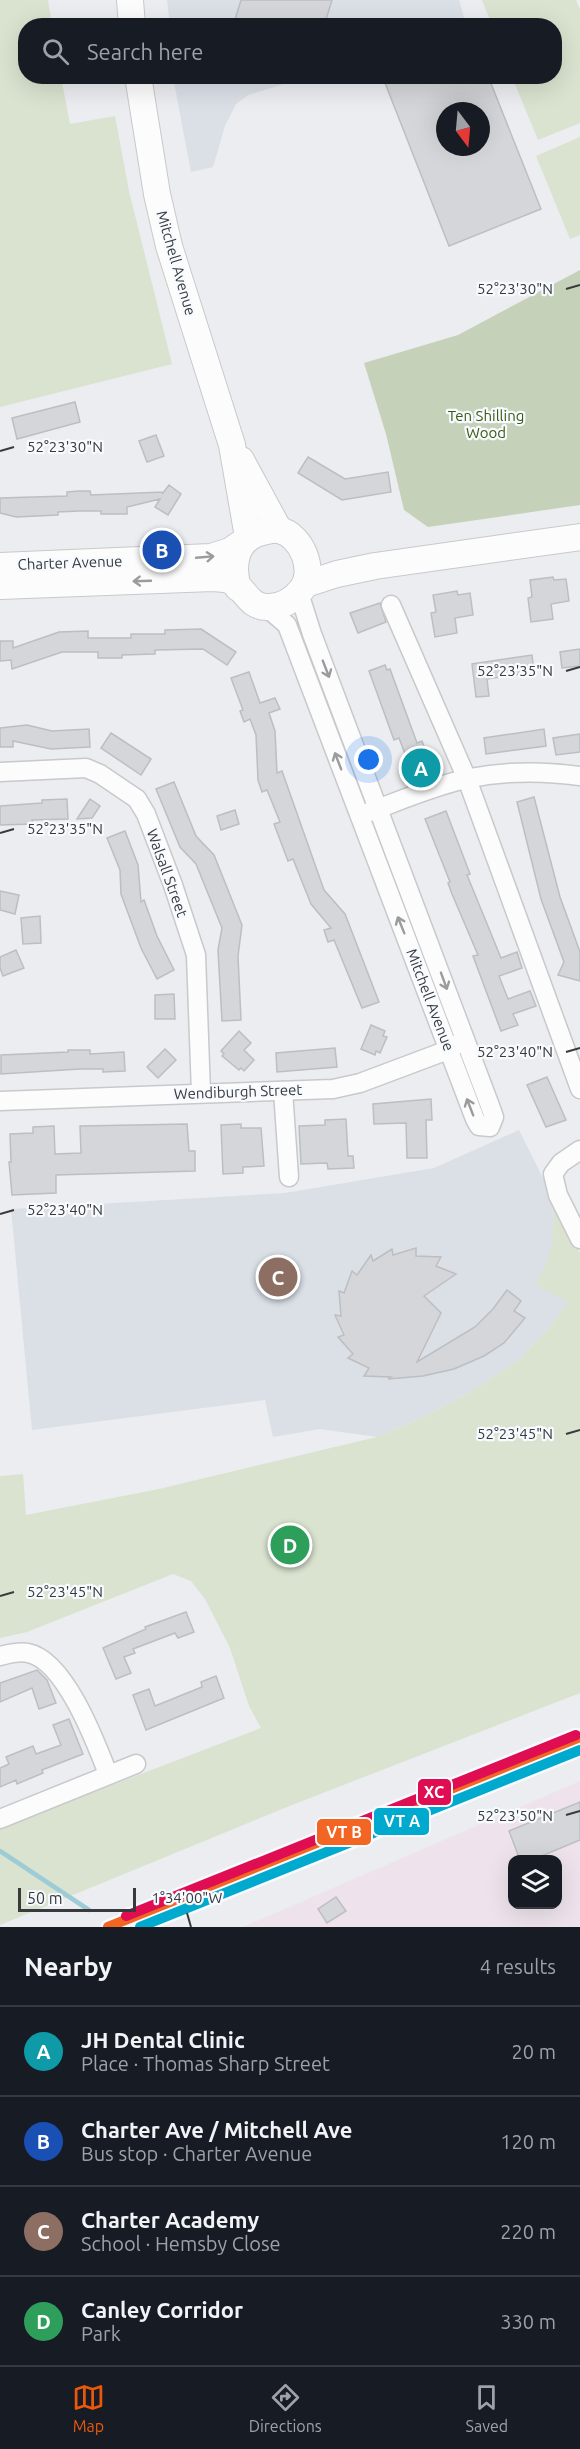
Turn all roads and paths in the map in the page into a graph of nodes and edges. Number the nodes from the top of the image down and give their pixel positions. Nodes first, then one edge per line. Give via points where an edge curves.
1 (130, 0) edge
2 (131, 18) edge
3 (139, 84) edge
4 (232, 444) junction
5 (279, 530) junction
6 (580, 537) edge
7 (246, 540) junction
8 (302, 548) junction
9 (0, 566) edge
10 (375, 566) junction
11 (0, 586) edge
12 (238, 588) junction
13 (303, 589) junction
14 (392, 605) dead end
15 (266, 607) junction
16 (0, 772) edge
17 (580, 776) edge
18 (467, 779) junction
19 (380, 808) junction
20 (359, 816) junction
21 (466, 1040) junction
22 (448, 1050) junction
23 (580, 1089) edge
24 (283, 1091) junction
25 (201, 1093) junction
26 (0, 1101) edge
27 (580, 1150) edge
28 (289, 1177) dead end
29 (580, 1239) edge
30 (0, 1656) edge
31 (136, 1764) dead end
32 (108, 1774) junction
33 (0, 1819) edge

1 - 2 street
3 - 4 street, Mitchell Avenue via 169,246
4 - 5 street, Mitchell Avenue
4 - 7 street, Mitchell Avenue
5 - 7 street via 263,531
5 - 8 street
6 - 10 street
9 -> 7 street, Charter Avenue via 212,558
7 - 12 street via 236,557 234,576
8 - 10 street
8 - 13 street via 307,567
10 - 13 street via 337,574
12 -> 11 street, Charter Avenue via 232,581 213,578
12 - 15 street via 254,604
13 - 15 street via 287,603
13 -> 19 street, Mitchell Avenue via 312,634
14 - 18 street
20 -> 15 street, Mitchell Avenue via 287,626
16 - 25 street, Walsall Street via 86,768 137,799 173,885 196,955
17 - 18 street via 503,773
18 - 19 street
18 - 23 street
19 - 20 street
19 -> 21 street, Mitchell Avenue
22 -> 20 street, Mitchell Avenue
21 - 22 street, Wendiburgh Street
21 -> 22 street, Mitchell Avenue via 494,1117 490,1127 477,1124
22 - 24 street, Wendiburgh Street via 346,1086
24 - 25 street, Wendiburgh Street
24 - 28 street
25 - 26 street, Wendiburgh Street
27 - 29 street via 561,1162 553,1174 558,1195
30 - 32 street via 28,1653 50,1666 74,1698
31 - 32 street
32 - 33 street

